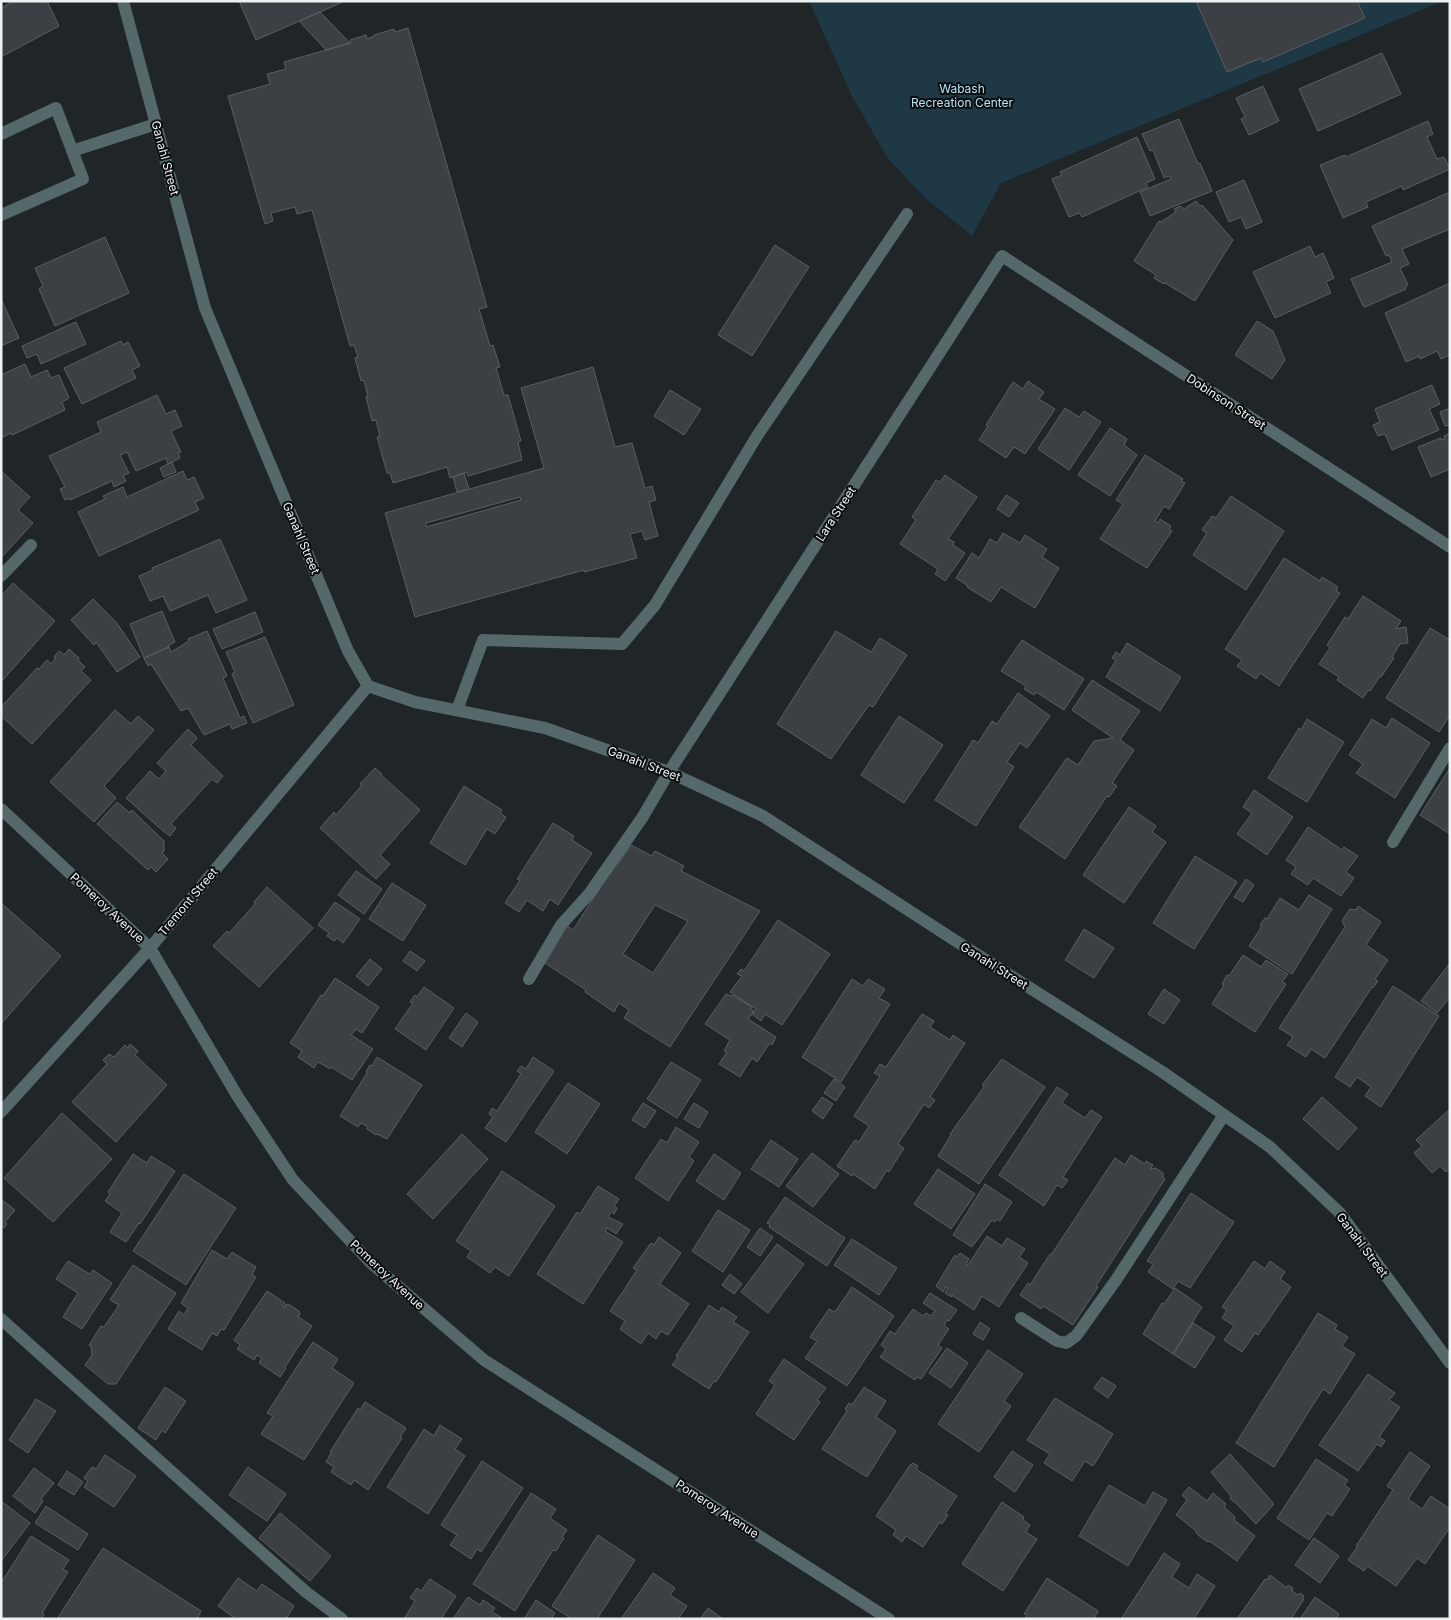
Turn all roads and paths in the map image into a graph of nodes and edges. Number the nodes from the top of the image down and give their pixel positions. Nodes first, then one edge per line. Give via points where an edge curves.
1 (123, 1) edge
2 (156, 124) junction
3 (1, 134) edge
4 (72, 151) junction
5 (907, 214) dead end
6 (1, 215) edge
7 (1002, 256) joint
8 (31, 545) dead end
9 (1450, 547) edge
10 (1, 576) edge
11 (368, 686) junction
12 (457, 710) junction
13 (1450, 748) edge
14 (669, 772) junction
15 (1, 809) edge
16 (1393, 842) dead end
17 (150, 948) junction
18 (529, 979) dead end
19 (1, 1112) edge
20 (1224, 1115) junction
21 (1021, 1318) dead end
22 (1, 1319) edge
23 (1450, 1363) edge
24 (342, 1619) edge
25 (889, 1619) edge

1 - 2 street, Ganahl Street
2 - 4 street
2 - 11 street, Ganahl Street via 205,308 348,651
3 - 4 street via 56,108
4 - 6 street via 83,179
5 - 12 street via 757,436 656,605 622,644 483,640
7 - 9 street, Dobinson Street
7 - 14 street, Lara Street
8 - 10 street
11 - 12 street, Ganahl Street via 415,702
11 - 17 street, Tremont Street
12 - 14 street, Ganahl Street via 545,728
13 - 16 street
14 - 18 street, Lara Street via 642,818 589,894 561,926
14 - 20 street, Ganahl Street via 763,816 1161,1071
15 - 17 street, Pomeroy Avenue
17 - 19 street, Tremont Street
17 - 25 street, Pomeroy Avenue via 238,1097 292,1180 371,1263 484,1360
20 - 21 street via 1076,1336 1066,1343 1057,1341
20 - 23 street, Ganahl Street via 1270,1147 1340,1213
22 - 24 street via 299,1586

